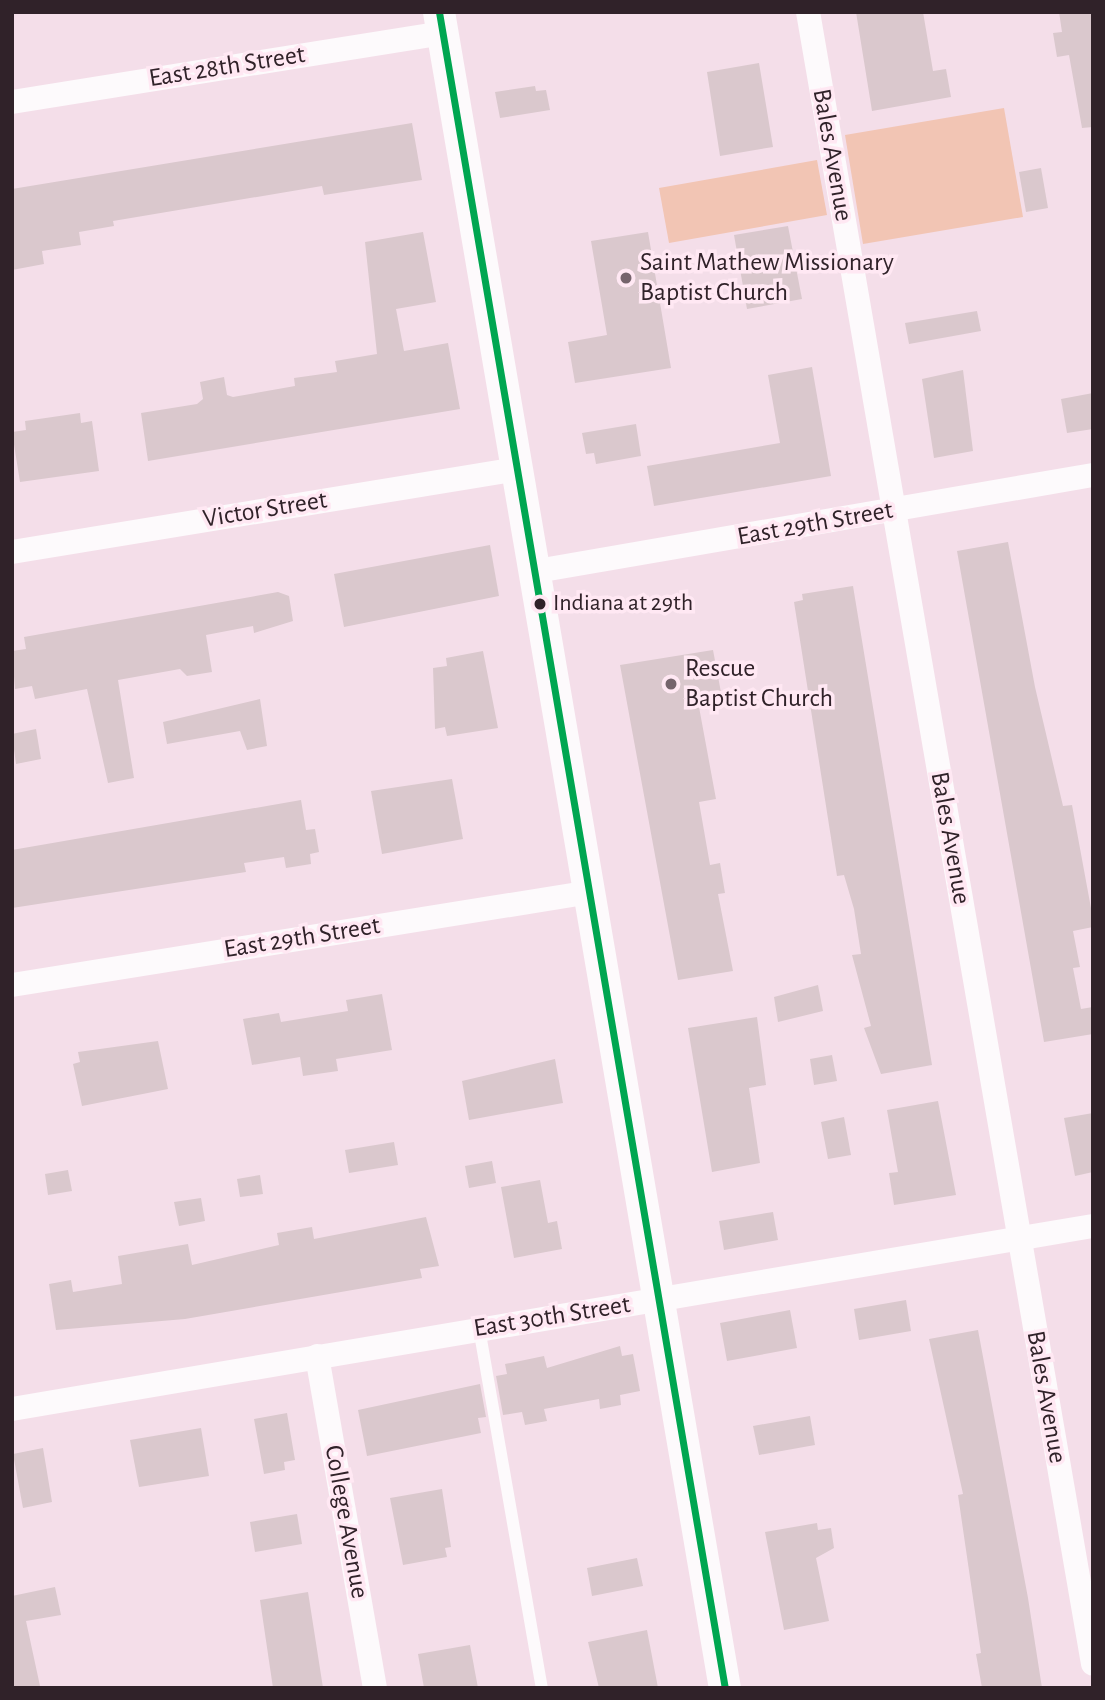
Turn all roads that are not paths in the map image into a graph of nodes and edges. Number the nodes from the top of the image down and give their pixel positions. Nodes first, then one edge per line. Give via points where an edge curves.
1 (808, 12) edge
2 (440, 23) edge
3 (12, 102) edge
4 (518, 469) junction
5 (1093, 475) edge
6 (894, 510) junction
7 (12, 552) edge
8 (537, 571) junction
9 (591, 892) junction
10 (12, 985) edge
11 (1093, 1226) edge
12 (1019, 1239) junction
13 (658, 1300) junction
14 (479, 1328) junction
15 (317, 1356) junction
16 (12, 1409) edge
17 (1093, 1664) edge
18 (375, 1688) edge
19 (542, 1688) edge
20 (724, 1688) edge

1 - 6 street, Bales Avenue
2 - 3 street, East 28th Street
2 - 4 street
4 - 7 street, Victor Street
4 - 8 street
5 - 6 street, East 29th Street
6 - 8 street, East 29th Street
6 - 12 street, Bales Avenue
8 - 9 street
9 - 10 street, East 29th Street
9 - 13 street
11 - 12 street, East 30th Street
12 - 13 street, East 30th Street
12 - 17 street, Bales Avenue
13 - 14 street, East 30th Street
13 - 20 street
14 - 15 street, East 30th Street
14 - 19 lane
15 - 16 street, East 30th Street
15 - 18 street, College Avenue

